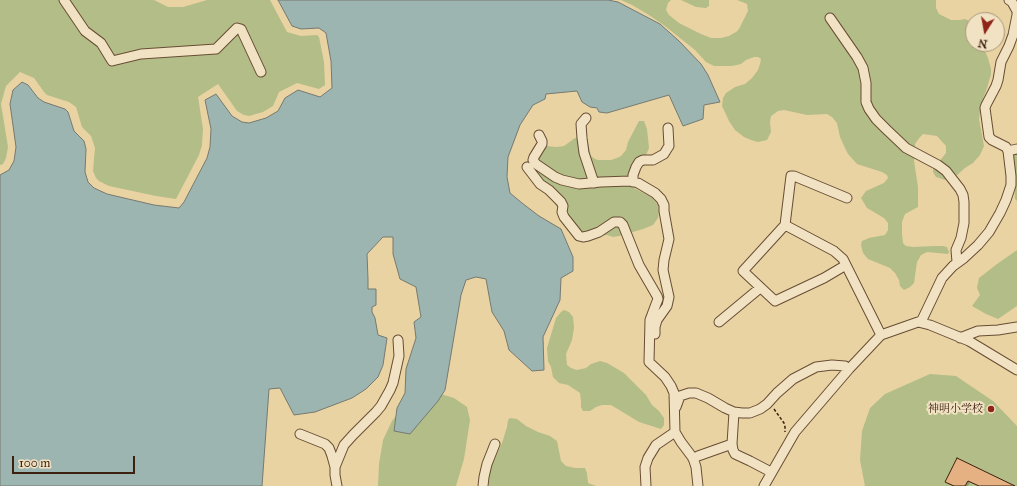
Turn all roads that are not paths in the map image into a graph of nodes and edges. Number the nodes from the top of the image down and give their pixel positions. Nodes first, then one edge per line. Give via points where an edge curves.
1 (64, 0) edge
2 (1009, 0) edge
3 (830, 18) dead end
4 (261, 72) dead end
5 (586, 118) dead end
6 (668, 128) dead end
7 (539, 135) dead end
8 (1013, 150) edge
9 (526, 167) dead end
10 (633, 182) junction
11 (594, 183) junction
12 (847, 198) dead end
13 (785, 225) junction
14 (957, 262) junction
15 (846, 265) junction
16 (760, 288) junction
17 (719, 322) dead end
18 (921, 322) junction
19 (1017, 327) edge
20 (881, 335) junction
21 (960, 338) junction
22 (398, 340) dead end
23 (649, 350) junction
24 (849, 368) junction
25 (1017, 370) edge
26 (675, 411) junction
27 (734, 412) junction
28 (675, 432) junction
29 (300, 434) dead end
30 (495, 444) dead end
31 (732, 444) junction
32 (693, 459) junction
33 (335, 467) junction
34 (771, 472) junction
35 (337, 486) edge
36 (483, 486) edge
37 (646, 486) edge
38 (698, 486) edge
39 (764, 486) edge

1 - 4 street via 85,31 102,44 112,61 141,54 216,49 236,28 242,29
2 - 8 street via 1017,11 1013,35 996,86 985,108 989,136
3 - 14 street via 863,68 866,102 876,119 906,148 946,171 960,189 964,202 964,223 956,250
5 - 11 street via 581,124 582,138
6 - 10 street via 668,150 654,160 639,162 633,175
7 - 11 street via 542,144 533,160 536,164 562,180 579,184
8 - 14 street via 1011,185 1003,207 989,232
9 - 23 street via 540,184 561,202 564,217 579,236 599,232 614,222 623,225 639,265 658,299 650,320
10 - 11 street
10 - 23 street via 655,193 661,199 669,239 663,270 668,303 657,320 656,338
12 - 13 street via 791,176
13 - 15 street via 834,251
13 - 16 street via 743,271
14 - 18 street via 942,278
15 - 16 street via 775,301
15 - 20 street
16 - 17 street
18 - 20 street
18 - 21 street
19 - 21 street via 978,331
20 - 24 street
21 - 25 street
22 - 33 street via 399,356 393,383 386,398 376,412 344,444
23 - 26 street via 649,362 665,377 674,393
24 - 27 street via 832,365 816,367 793,379 760,409 750,413
24 - 34 street via 795,432
26 - 27 street via 680,396 696,393
26 - 28 street
27 - 31 street
28 - 32 street
28 - 37 street via 656,445 648,458 645,467
29 - 33 street via 325,444 329,448
30 - 36 street via 487,464
31 - 32 street
31 - 34 street via 735,454
32 - 38 street
33 - 35 street
34 - 39 street

